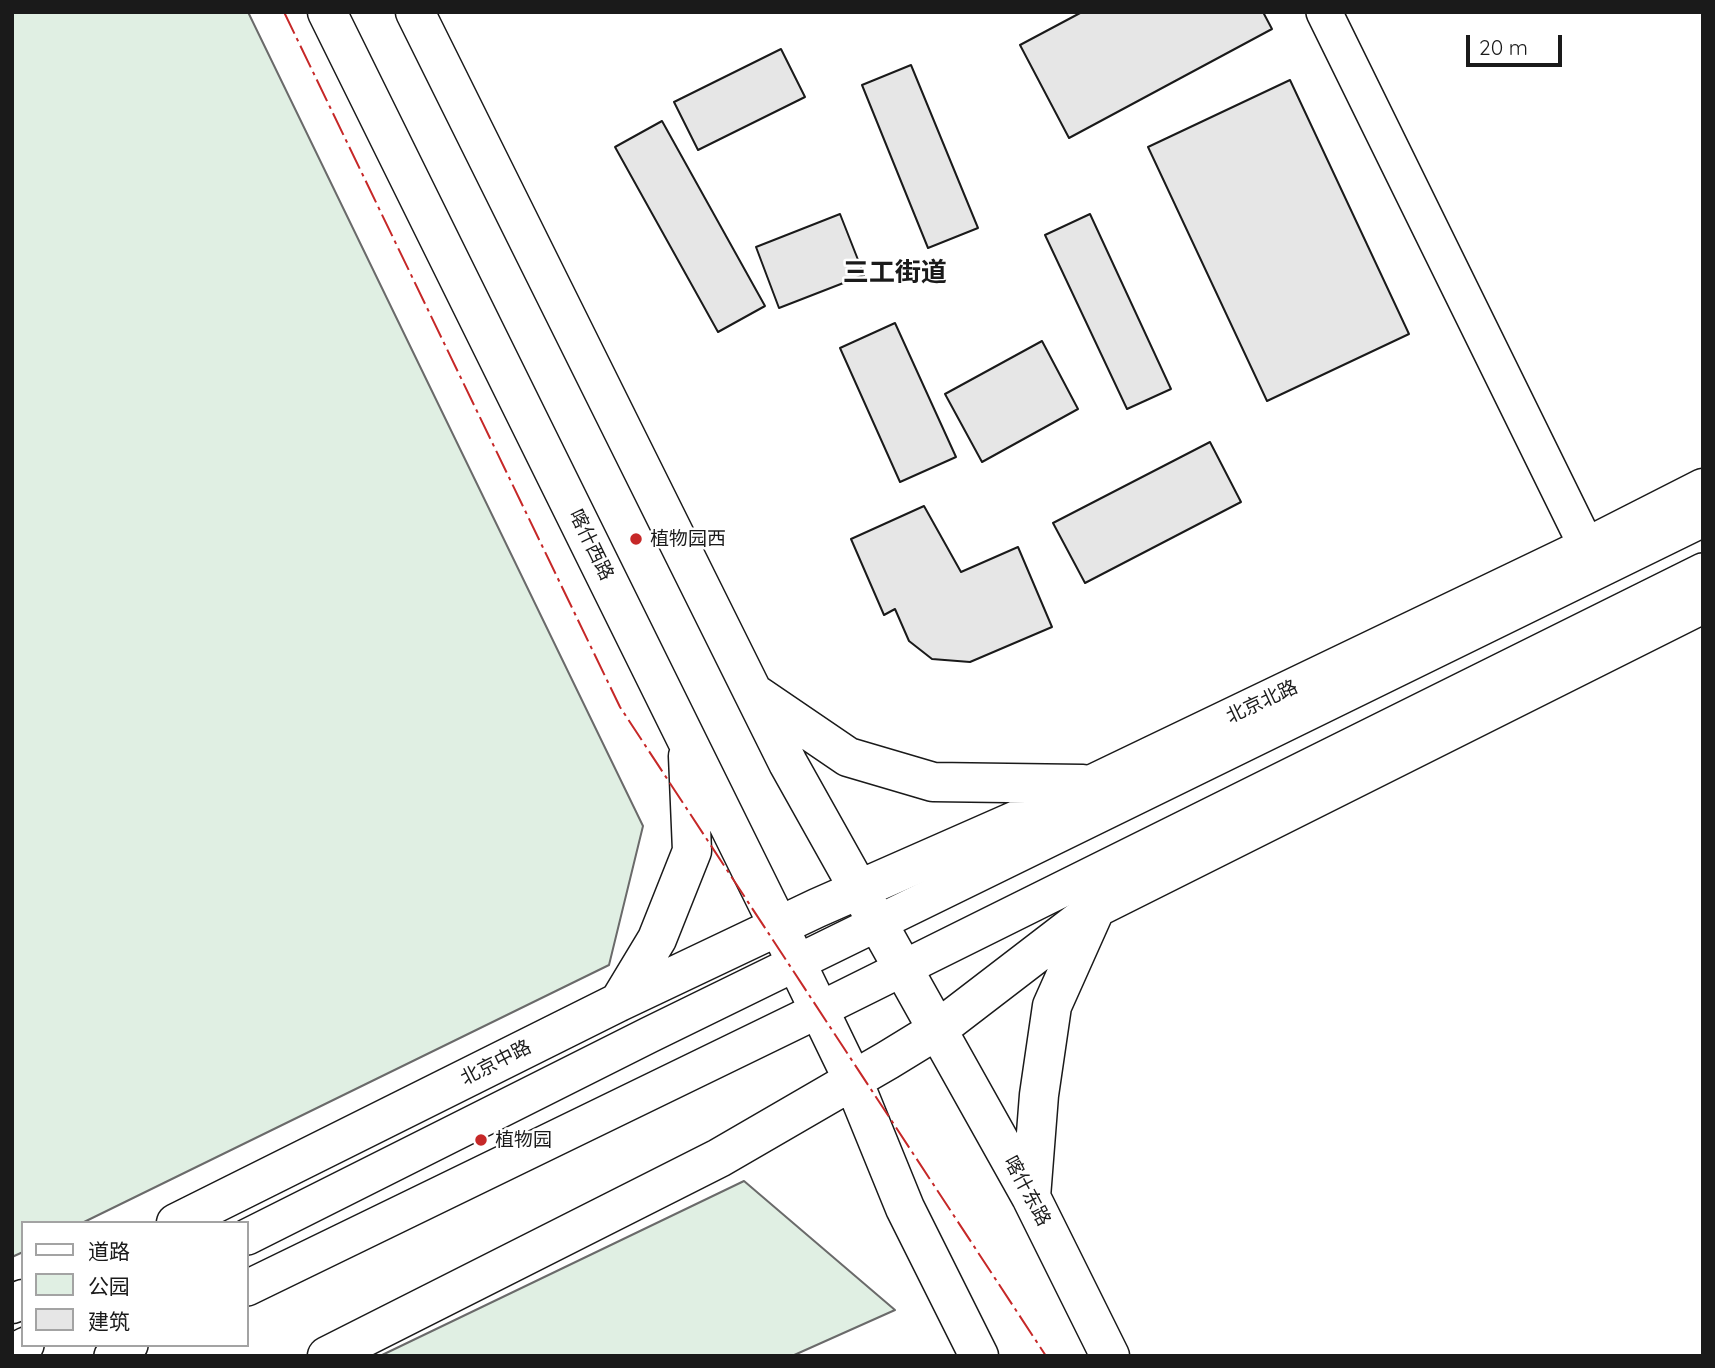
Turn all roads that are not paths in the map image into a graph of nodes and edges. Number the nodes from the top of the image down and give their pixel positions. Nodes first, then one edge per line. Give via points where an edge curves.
1 (327, 12) edge
2 (415, 12) edge
3 (1324, 12) edge
4 (1703, 488) edge
5 (1703, 519) edge
6 (1587, 547) junction
7 (1703, 571) edge
8 (1703, 604) edge
9 (752, 691) junction
10 (687, 740) junction
11 (1089, 784) junction
12 (858, 890) junction
13 (817, 908) joint
14 (1096, 908) junction
15 (877, 924) junction
16 (779, 927) junction
17 (796, 963) junction
18 (902, 969) junction
19 (619, 1002) junction
20 (819, 1010) junction
21 (937, 1030) junction
22 (852, 1078) junction
23 (1031, 1198) junction
24 (180, 1221) edge
25 (248, 1237) edge
26 (248, 1289) edge
27 (327, 1356) edge
28 (979, 1356) edge
29 (1110, 1356) edge

1 - 10 main road, 喀什西路
2 - 9 main road
3 - 6 street
4 - 6 main road, 北京北路
5 - 15 street
6 - 11 main road, 北京北路
7 - 18 street
8 - 14 main road
9 - 11 main road via 848,757 933,782
9 - 12 main road
10 - 16 main road, 喀什西路
10 - 19 main road via 692,851 657,939
11 - 12 main road, 北京北路
12 - 13 main road, 北京北路
12 - 15 main road
13 - 16 main road, 北京中路
14 - 21 main road
14 - 23 main road via 1052,1006
15 - 17 street
15 - 18 main road
16 - 17 main road, 喀什西路
16 - 19 main road, 北京中路
17 - 20 main road, 喀什西路
17 - 25 street
18 - 20 street
18 - 21 main road
19 - 24 main road, 北京中路
20 - 22 main road, 喀什西路
20 - 26 street
21 - 22 main road
21 - 23 main road, 喀什东路
22 - 27 main road via 719,1158
22 - 28 main road via 905,1208
23 - 29 main road, 喀什东路

